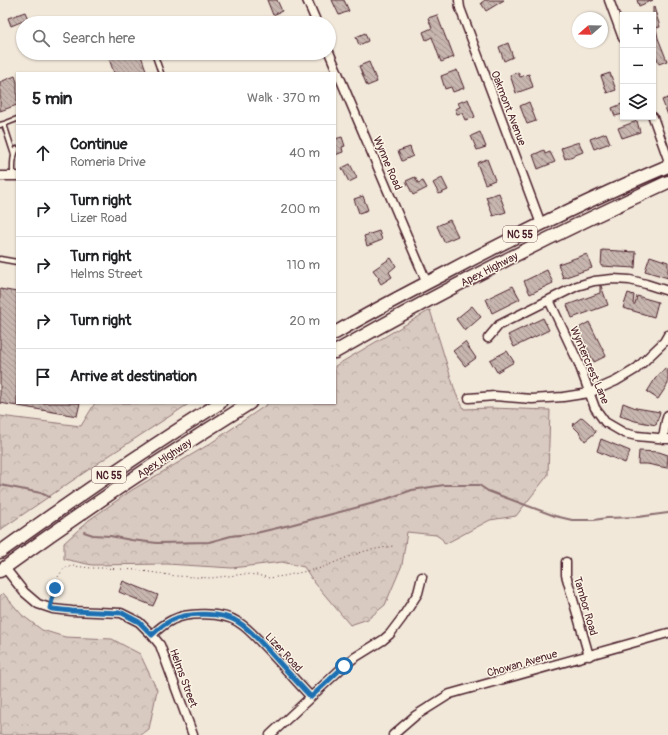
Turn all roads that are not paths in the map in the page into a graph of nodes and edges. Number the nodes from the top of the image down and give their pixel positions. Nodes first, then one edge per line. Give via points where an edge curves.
1 (307, 0) edge
2 (460, 0) edge
3 (609, 0) edge
4 (314, 16) edge
5 (620, 30) edge
6 (156, 60) edge
7 (332, 60) edge
8 (161, 72) edge
9 (16, 119) edge
10 (653, 120) edge
11 (2, 124) edge
12 (16, 150) edge
13 (14, 155) junction
14 (668, 159) edge
15 (668, 166) edge
16 (0, 176) edge
17 (15, 176) edge
18 (668, 182) edge
19 (541, 224) junction
20 (0, 259) edge
21 (16, 262) edge
22 (427, 283) junction
23 (668, 291) edge
24 (549, 300) junction
25 (336, 332) edge
26 (668, 335) edge
27 (488, 338) dead end
28 (336, 351) edge
29 (589, 393) junction
30 (469, 398) dead end
31 (218, 404) edge
32 (248, 404) edge
33 (668, 414) edge
34 (666, 439) edge
35 (0, 552) edge
36 (566, 562) dead end
37 (2, 569) edge
38 (422, 577) dead end
39 (668, 633) edge
40 (152, 635) junction
41 (589, 656) junction
42 (311, 697) junction
43 (193, 735) edge
44 (270, 735) edge
45 (393, 735) edge

1 - 4 street
2 - 19 street, Oakmont Avenue via 460,8
3 - 5 street
6 - 8 lane
7 - 22 street, Wynne Road
9 - 11 lane
10 - 14 street
11 - 13 lane
12 - 13 lane
13 - 17 lane
15 - 19 main road, Apex Highway / NC 55
16 - 17 street
18 - 28 main road, Apex Highway / NC 55 via 484,270
19 - 22 main road, Apex Highway / NC 55
20 - 21 lane
22 - 25 main road, Apex Highway / NC 55
23 - 24 street via 635,281 613,279 577,286
24 - 27 street via 499,325
24 - 29 street, Wyntercrest Lane via 579,364
26 - 29 street via 636,369
29 - 30 street via 563,398
29 - 34 street, Wyntercrest Lane via 605,422 615,428 637,436
31 - 35 main road, Apex Highway / NC 55 via 72,500
32 - 37 main road, Apex Highway / NC 55 via 151,466
33 - 34 street
36 - 41 street, Tambor Road via 566,575
37 - 40 street, Helms Street via 38,604 53,609 122,613 139,622
38 - 42 street via 418,593 390,634 354,658
39 - 41 street, Chowan Avenue
40 - 42 street, Lizer Road via 173,619 190,615 225,616 237,621 259,640
40 - 43 street, Helms Street via 160,645
41 - 45 street, Chowan Avenue via 450,694 415,716
42 - 44 street

